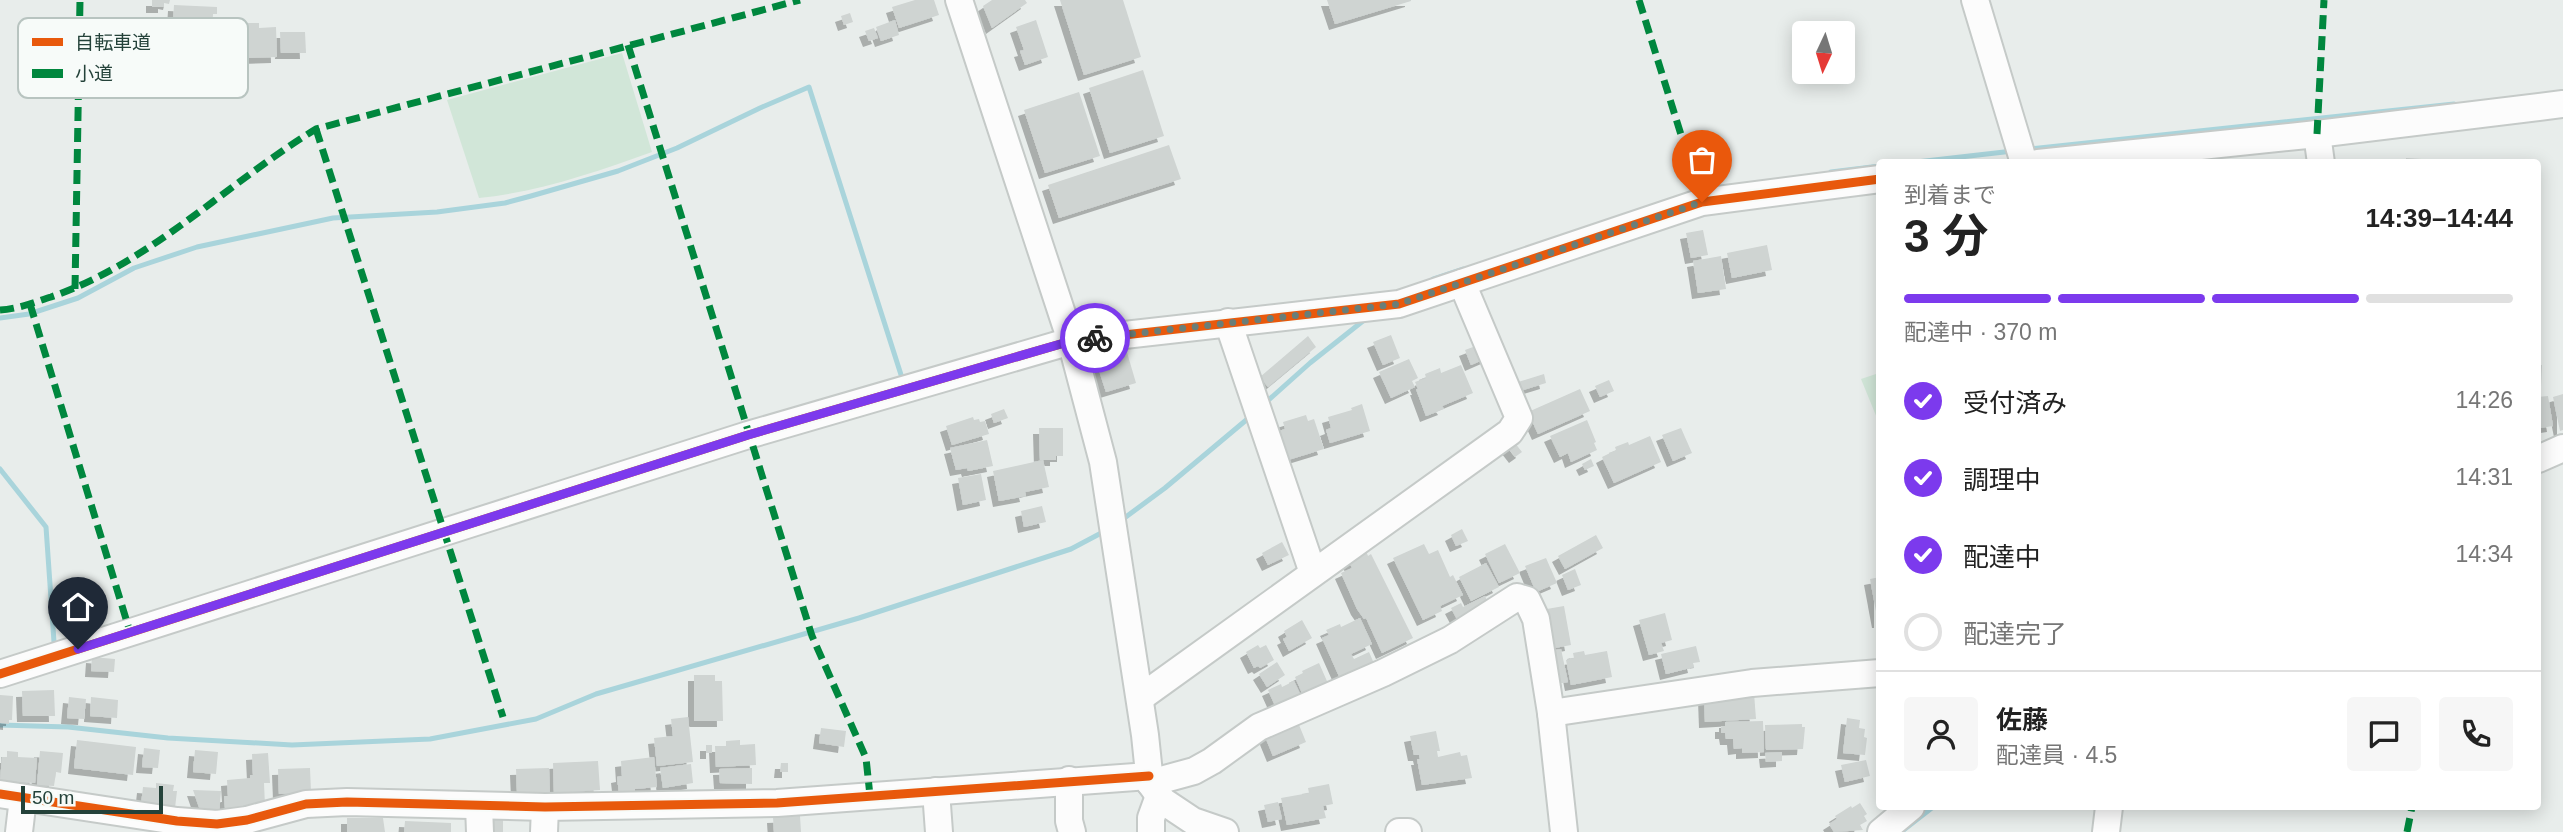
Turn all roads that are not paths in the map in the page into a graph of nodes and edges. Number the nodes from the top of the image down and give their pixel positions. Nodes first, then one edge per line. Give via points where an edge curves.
1 (1975, 0) edge
2 (966, 3) edge
3 (2563, 104) edge
4 (2317, 134) junction
5 (2023, 159) edge
6 (2104, 159) edge
7 (2320, 159) edge
8 (1876, 180) edge
9 (1462, 283) junction
10 (1228, 322) junction
11 (1071, 341) junction
12 (2563, 448) edge
13 (2541, 457) edge
14 (1313, 573) junction
15 (1876, 673) edge
16 (0, 674) edge
17 (1140, 698) junction
18 (1551, 713) junction
19 (1069, 780) junction
20 (1153, 785) junction
21 (936, 791) junction
22 (11, 796) edge
23 (479, 806) junction
24 (1908, 810) edge
25 (2109, 810) edge
26 (545, 820) edge
27 (98, 821) edge
28 (19, 832) edge
29 (480, 832) edge
30 (939, 832) edge
31 (1072, 832) edge
32 (1151, 832) edge
33 (1225, 832) edge
34 (1399, 832) edge
35 (1408, 832) edge
36 (1564, 832) edge
37 (1881, 832) edge
38 (2106, 832) edge

1 - 5 street
2 - 11 street
3 - 4 street
4 - 6 street
4 - 7 street
8 - 9 street via 1702,202
9 - 10 street via 1399,304
9 - 14 street via 1519,418 1510,432
10 - 11 street
10 - 14 street
11 - 16 street via 748,435
11 - 17 street via 1103,462
12 - 13 street
14 - 17 street
15 - 18 street via 1752,683
17 - 20 street
18 - 20 street via 1536,619 1527,600 1517,597 1428,651 1259,727 1194,771
18 - 36 street
19 - 20 street
19 - 21 street
19 - 31 street
20 - 32 street
20 - 33 street via 1163,801 1193,821
21 - 26 street
21 - 30 street
22 - 27 street
22 - 28 street
23 - 26 street
23 - 27 street via 347,802 306,804 217,824
23 - 29 street
24 - 37 street
25 - 38 street
34 - 35 street

